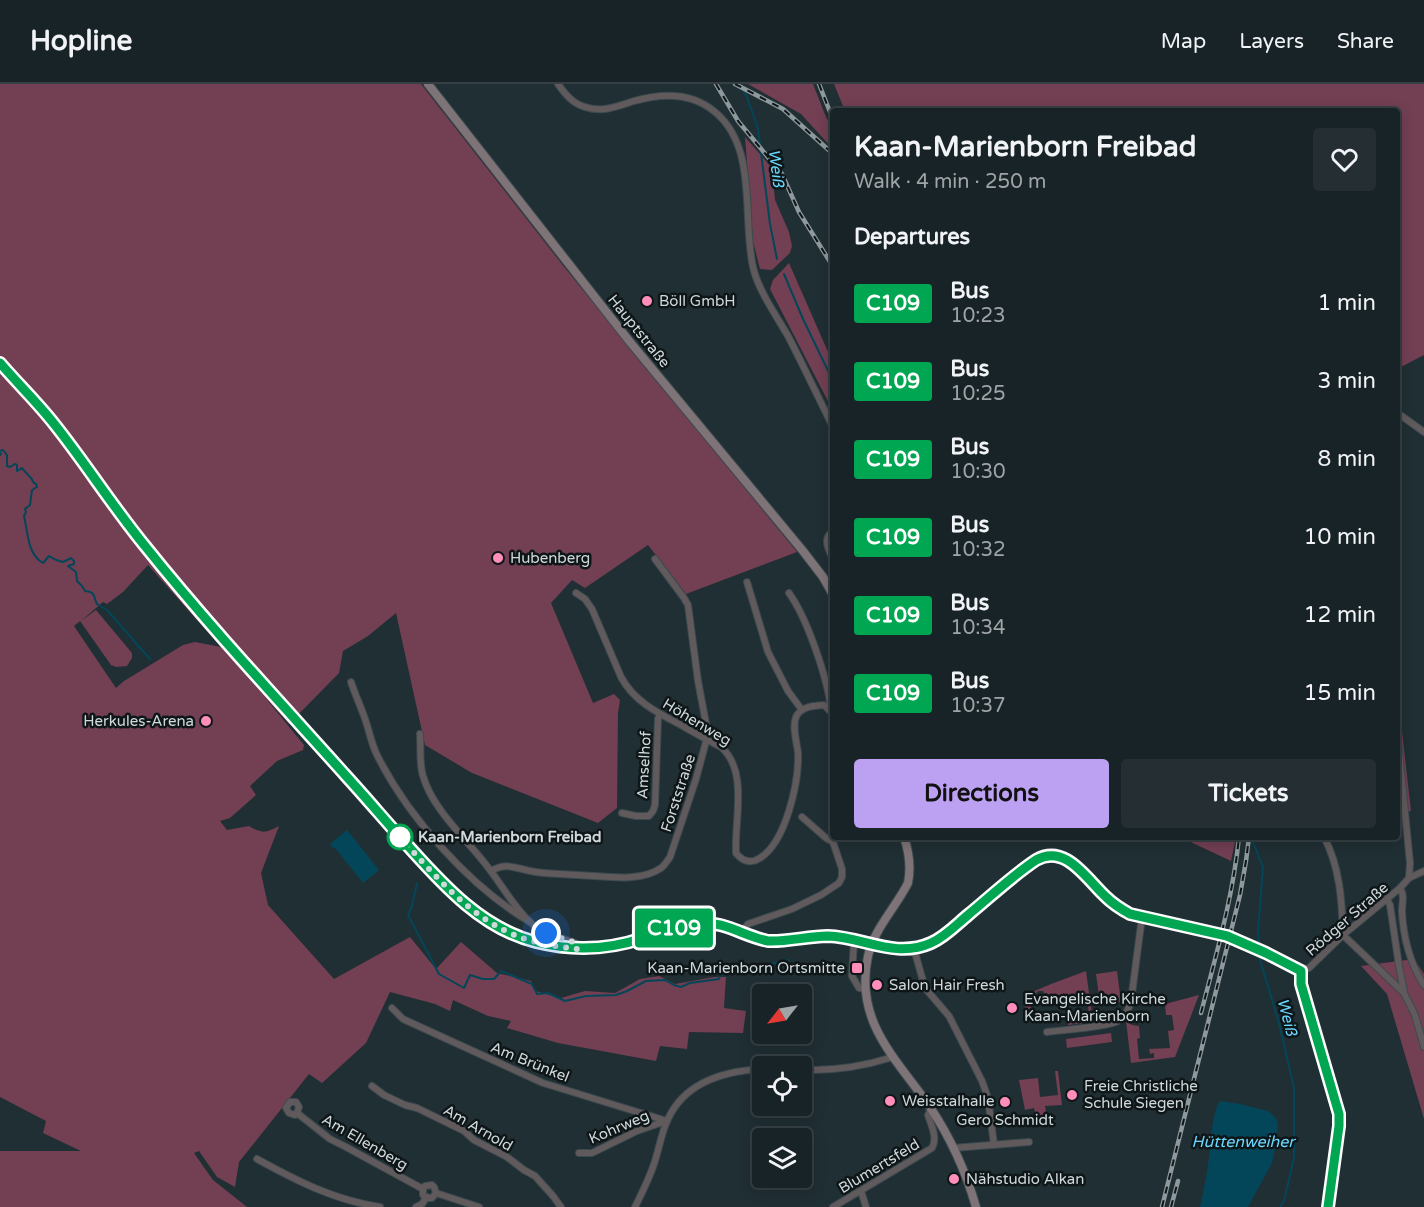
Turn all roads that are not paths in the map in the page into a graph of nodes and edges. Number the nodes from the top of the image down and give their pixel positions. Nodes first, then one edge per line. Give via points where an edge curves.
1 (428, 84) edge
2 (558, 84) edge
3 (0, 363) edge
4 (1400, 415) edge
5 (830, 421) edge
6 (1424, 432) edge
7 (830, 534) edge
8 (830, 552) edge
9 (655, 559) dead end
10 (747, 582) dead end
11 (830, 589) edge
12 (576, 593) dead end
13 (789, 593) dead end
14 (351, 682) dead end
15 (830, 699) edge
16 (802, 710) junction
17 (830, 710) edge
18 (660, 714) junction
19 (420, 734) dead end
20 (707, 740) junction
21 (1400, 762) edge
22 (622, 813) dead end
23 (802, 817) dead end
24 (905, 840) edge
25 (1326, 840) edge
26 (491, 871) junction
27 (1424, 871) edge
28 (1409, 878) junction
29 (1400, 888) junction
30 (1387, 899) junction
31 (1142, 917) junction
32 (530, 922) junction
33 (742, 932) junction
34 (1343, 935) junction
35 (855, 940) junction
36 (872, 943) junction
37 (577, 949) junction
38 (914, 949) junction
39 (1301, 971) junction
40 (1424, 985) edge
41 (866, 989) junction
42 (1404, 993) junction
43 (392, 1008) dead end
44 (1047, 1032) dead end
45 (1424, 1047) edge
46 (894, 1057) junction
47 (752, 1070) edge
48 (812, 1070) edge
49 (372, 1086) dead end
50 (931, 1109) junction
51 (297, 1113) dead end
52 (667, 1121) junction
53 (1029, 1142) dead end
54 (994, 1145) junction
55 (954, 1148) junction
56 (579, 1153) dead end
57 (257, 1159) dead end
58 (423, 1190) junction
59 (861, 1191) junction
60 (436, 1193) junction
61 (426, 1198) junction
62 (380, 1207) edge
63 (416, 1207) edge
64 (479, 1207) edge
65 (561, 1207) edge
66 (635, 1207) edge
67 (833, 1207) edge
68 (866, 1207) edge
69 (976, 1207) edge
70 (1328, 1207) edge

1 - 11 street, Hauptstraße
2 - 5 street via 574,102 596,110 651,97 678,96 708,106 726,123 734,134 744,166 753,267
3 - 37 street via 55,425 144,545 427,866 490,922 534,942
4 - 6 street
7 - 8 street via 826,542
9 - 20 street, Forststraße via 688,605
10 - 16 street via 768,652
12 - 18 street, Höhenweg via 592,609 625,684 642,703
13 - 15 street via 814,646
14 - 32 street via 376,753 418,819 481,885
16 - 17 street via 824,705
16 - 20 street, Höhenweg via 796,716 797,770 787,817 772,847 756,861 746,861 736,853 738,794 732,761 721,747
18 - 20 street, Höhenweg
18 - 22 street, Amselhof via 654,811 649,816
19 - 26 street via 423,776 435,801
20 - 26 street, Forststraße via 670,857 660,869 624,877 535,872 510,866
21 - 28 street, Rödger Straße
23 - 33 street via 833,842 842,868 839,883 792,909 748,924
24 - 36 street via 908,883
25 - 34 street via 1337,869
26 - 32 street
27 - 28 street
28 - 29 street, Rödger Straße
29 - 30 street, Rödger Straße
29 - 40 street via 1411,960
30 - 34 street, Rödger Straße
30 - 42 street
31 - 38 street, Rödger Straße via 1119,908 1071,862 1049,855 1030,864 943,936
31 - 39 street, Rödger Straße via 1227,936
31 - 44 street via 1130,1007 1124,1017 1114,1023
32 - 37 street via 546,933 576,943
33 - 35 street via 768,941 828,936
33 - 37 street via 722,924 700,923 623,944
34 - 39 street, Rödger Straße
34 - 42 street
35 - 36 street
35 - 41 street via 852,976 859,988
36 - 38 street via 897,950
36 - 41 street
38 - 54 street via 926,988 949,1016 982,1081
39 - 70 street via 1301,984 1339,1114
41 - 46 street via 876,1029
42 - 45 street
43 - 52 street, Am Brünkel via 403,1019 543,1083
46 - 48 street via 859,1067
46 - 50 street
47 - 52 street, Kohrweg via 721,1075 700,1084 674,1108
49 - 65 street, Am Arnold via 507,1157 535,1176
50 - 55 street
50 - 59 street, Blumertsfeld via 928,1115 935,1144
51 - 58 street, Am Ellenberg via 330,1139
52 - 56 street, Kohrweg via 592,1154
52 - 66 street, Kohrweg via 654,1166
53 - 54 street
54 - 55 street
55 - 69 street
57 - 62 street via 325,1193
58 - 60 street, Am Ellenberg via 432,1185
58 - 61 street
59 - 67 street, Blumertsfeld
59 - 68 street
60 - 61 street
60 - 64 street, Am Ellenberg
61 - 63 street

